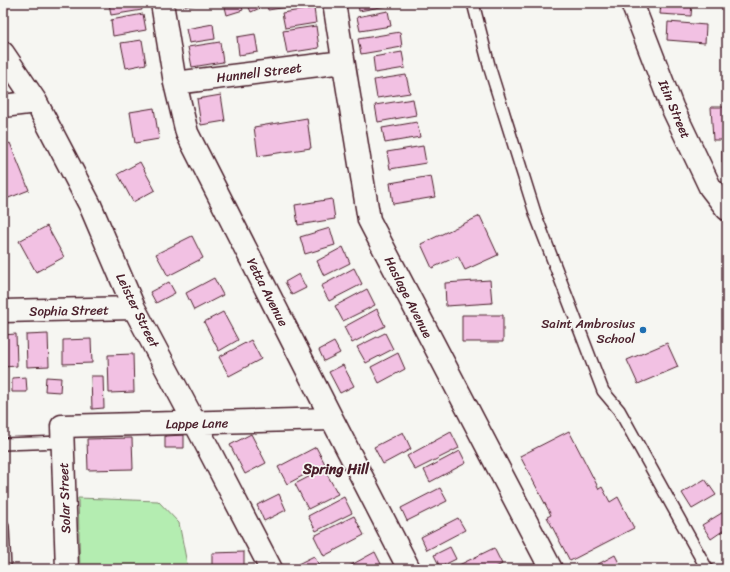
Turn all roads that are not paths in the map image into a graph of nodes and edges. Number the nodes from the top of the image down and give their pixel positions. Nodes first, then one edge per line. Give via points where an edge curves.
1 (162, 3) edge
2 (334, 3) edge
3 (473, 3) edge
4 (632, 3) edge
5 (3, 53) edge
6 (343, 62) junction
7 (175, 83) junction
8 (36, 102) junction
9 (3, 106) edge
10 (727, 209) edge
11 (134, 308) junction
12 (3, 311) edge
13 (332, 419) junction
14 (195, 423) junction
15 (62, 434) junction
16 (3, 444) edge
17 (3, 527) edge
18 (5, 569) edge
19 (67, 569) edge
20 (271, 569) edge
21 (409, 569) edge
22 (550, 569) edge
23 (707, 569) edge

1 - 7 street, Yetta Avenue
2 - 6 street, Haslage Avenue
3 - 23 lane via 490,69 536,216 603,390 619,410
4 - 10 street, Itin Street via 672,107 710,187
5 - 8 street, Leister Street
6 - 7 street, Hunnell Street
6 - 22 street, Haslage Avenue via 369,220
7 - 13 street, Yetta Avenue via 187,134
8 - 9 street
8 - 11 street, Leister Street via 90,204
11 - 12 street, Sophia Street
11 - 14 street, Leister Street
13 - 14 street, Lappe Lane
13 - 21 street, Yetta Avenue
14 - 15 street, Lappe Lane
14 - 20 street, Leister Street
15 - 16 lane
15 - 19 street, Solar Street
17 - 18 lane

